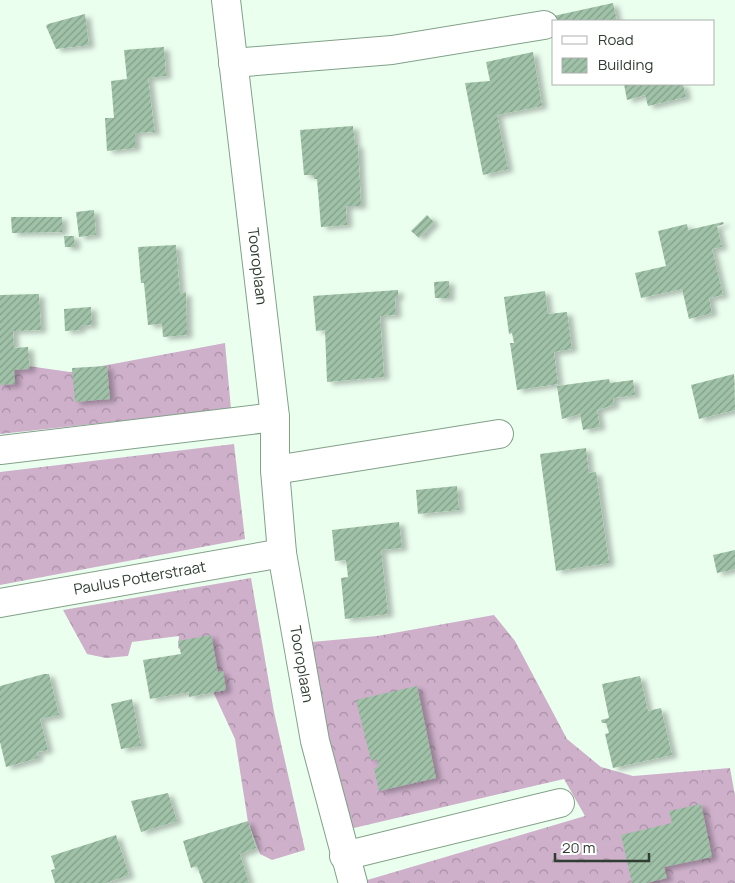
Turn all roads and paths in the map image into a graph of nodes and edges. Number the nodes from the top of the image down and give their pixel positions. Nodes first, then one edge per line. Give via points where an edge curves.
1 (226, 0) edge
2 (544, 25) dead end
3 (233, 62) junction
4 (275, 417) junction
5 (499, 434) dead end
6 (0, 450) edge
7 (275, 470) junction
8 (282, 553) junction
9 (0, 604) edge
10 (560, 803) dead end
11 (344, 856) junction
12 (353, 883) edge

1 - 3 street, Tooroplaan
2 - 3 street via 392,50
3 - 4 street, Tooroplaan
4 - 6 street
4 - 7 street, Tooroplaan
5 - 7 street
7 - 8 street, Tooroplaan
8 - 9 street, Paulus Potterstraat
8 - 11 street, Tooroplaan via 315,741
10 - 11 street
11 - 12 street, Tooroplaan

